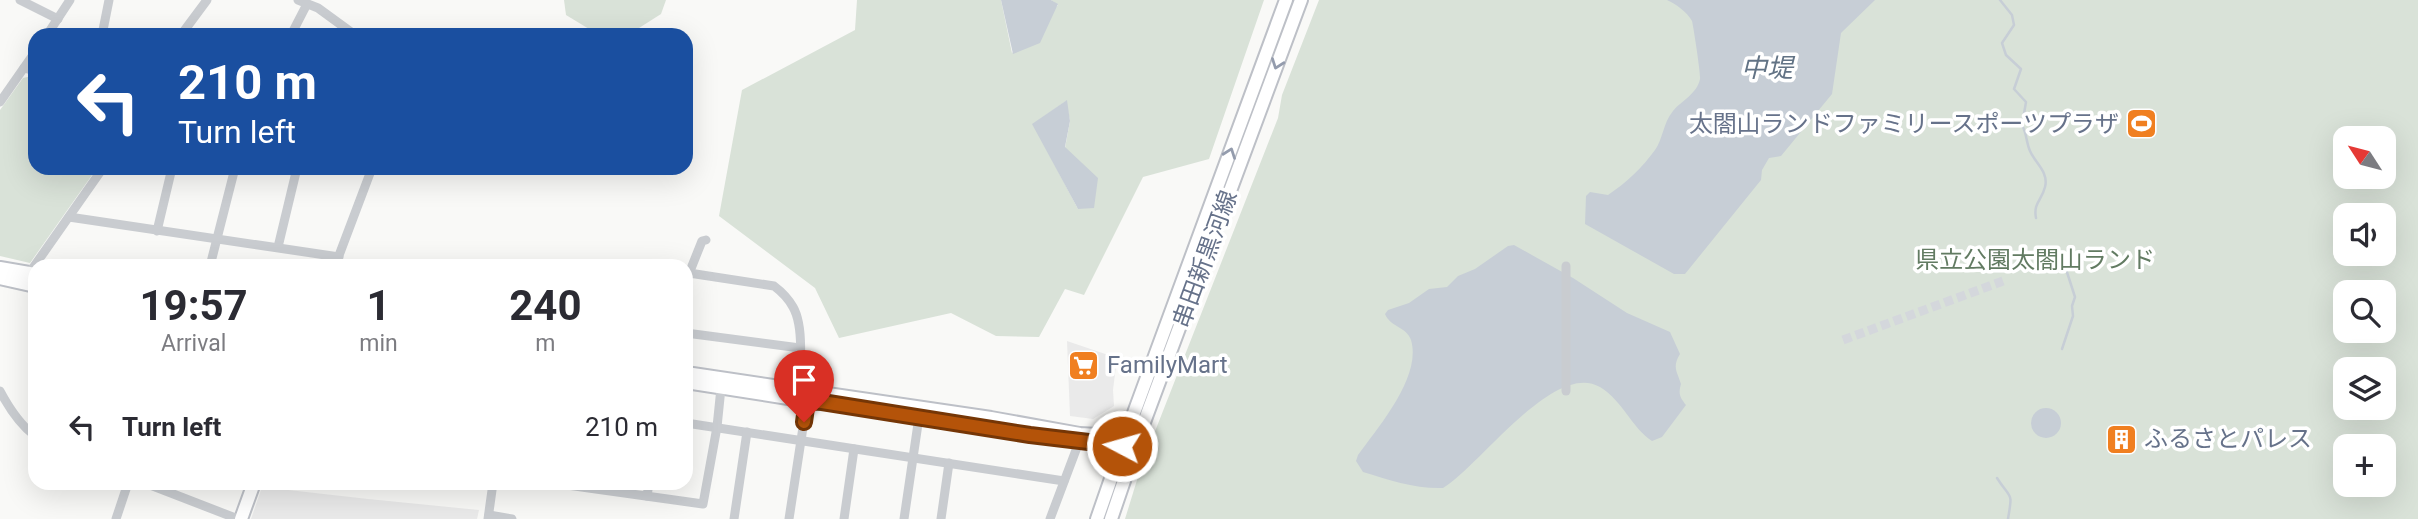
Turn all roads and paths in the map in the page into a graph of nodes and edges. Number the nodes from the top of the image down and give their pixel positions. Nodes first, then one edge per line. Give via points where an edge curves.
1 (20, 0) edge
2 (70, 0) edge
3 (109, 0) edge
4 (207, 0) edge
5 (1286, 0) edge
6 (1301, 0) edge
7 (302, 2) edge
8 (58, 19) junction
9 (52, 28) edge
10 (103, 28) edge
11 (186, 28) edge
12 (293, 28) edge
13 (345, 28) edge
14 (28, 62) edge
15 (24, 68) junction
16 (28, 69) edge
17 (0, 102) edge
18 (98, 175) edge
19 (170, 175) edge
20 (233, 175) edge
21 (295, 175) edge
22 (369, 175) edge
23 (69, 217) junction
24 (157, 231) junction
25 (216, 240) junction
26 (706, 240) dead end
27 (278, 247) junction
28 (41, 259) edge
29 (212, 259) edge
30 (329, 259) edge
31 (338, 259) edge
32 (693, 263) edge
33 (1566, 266) dead end
34 (0, 268) edge
35 (28, 277) edge
36 (28, 277) edge
37 (0, 278) edge
38 (693, 278) edge
39 (693, 333) edge
40 (800, 348) junction
41 (693, 374) edge
42 (693, 383) edge
43 (721, 388) junction
44 (797, 389) junction
45 (0, 391) edge
46 (1566, 391) dead end
47 (807, 401) junction
48 (919, 417) junction
49 (955, 418) junction
50 (693, 424) edge
51 (717, 427) junction
52 (28, 431) edge
53 (747, 432) junction
54 (801, 439) junction
55 (1079, 442) junction
56 (1130, 442) junction
57 (854, 449) junction
58 (913, 456) junction
59 (949, 463) junction
60 (1065, 481) junction
61 (126, 490) edge
62 (163, 490) edge
63 (251, 490) edge
64 (492, 490) edge
65 (612, 490) edge
66 (648, 490) edge
67 (647, 496) junction
68 (489, 517) edge
69 (116, 519) edge
70 (240, 519) edge
71 (512, 519) edge
72 (734, 519) edge
73 (789, 519) edge
74 (844, 519) edge
75 (904, 519) edge
76 (941, 519) edge
77 (1050, 519) edge
78 (1097, 519) edge
79 (1111, 519) edge

1 - 8 street
2 - 8 street
3 - 10 street
4 - 11 street
56 -> 5 main road, 串田新黒河線
6 -> 56 main road, 串田新黒河線
7 - 12 street
7 - 13 street
8 - 9 street
14 - 15 street
15 - 16 street
15 - 17 street
18 - 23 street
19 - 24 street
20 - 25 street
21 - 27 street
22 - 31 street
23 - 24 street
23 - 28 street
24 - 25 street
25 - 27 street
25 - 29 street
26 - 32 street
27 - 30 street
33 - 46 street
34 - 35 main road
36 - 37 main road
38 - 40 street via 774,286 794,309
39 - 40 street
40 - 44 street
41 - 44 main road
42 - 43 main road
43 - 47 main road
43 - 51 street
44 - 49 main road
45 - 52 street
47 - 48 main road
47 - 54 street
48 - 49 main road
48 - 58 street
49 - 55 main road
49 - 56 main road
50 - 51 street
51 - 53 street
51 - 67 street via 703,504
53 - 54 street
53 - 72 street
54 - 57 street
54 - 73 street
55 - 56 main road
55 - 60 street
56 - 78 main road, 串田新黒河線
56 - 79 main road, 串田新黒河線
57 - 58 street
57 - 74 street
58 - 59 street
58 - 75 street
59 - 60 street
59 - 76 street
60 - 77 street
61 - 69 street
62 - 70 street
63 - 70 main road
64 - 68 street
65 - 67 street
66 - 67 street
68 - 71 street

